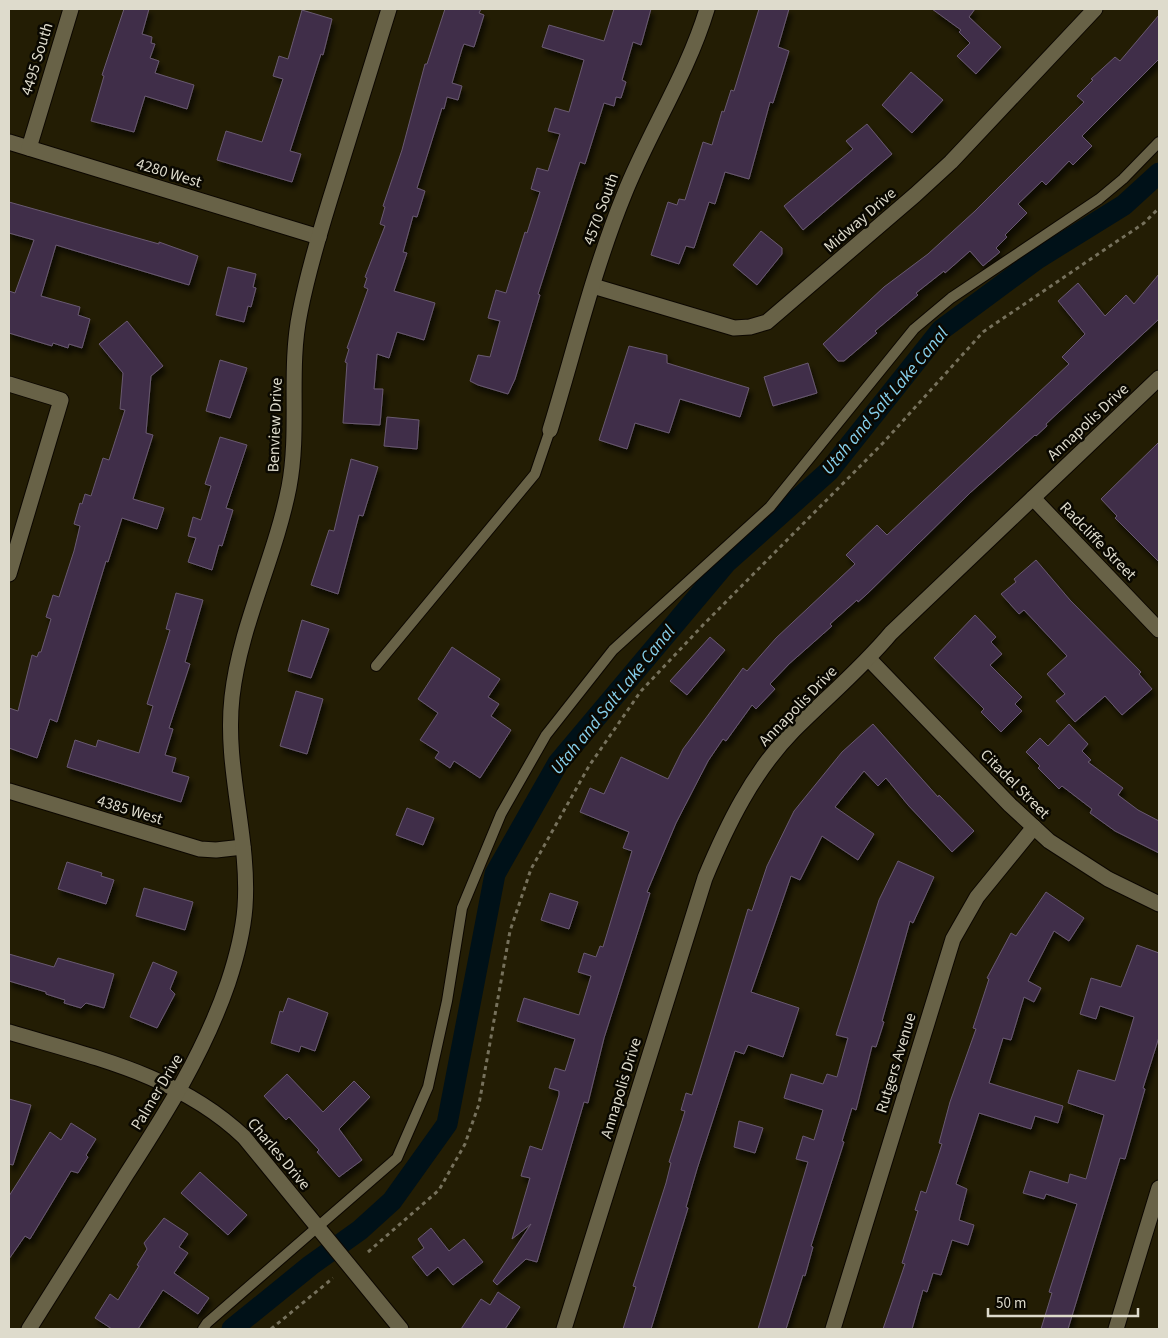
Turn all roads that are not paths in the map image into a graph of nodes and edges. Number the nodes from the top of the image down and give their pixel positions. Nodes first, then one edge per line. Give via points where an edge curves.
1 (71, 9) edge
2 (389, 9) edge
3 (707, 9) edge
4 (1095, 9) edge
5 (9, 142) edge
6 (1159, 142) edge
7 (28, 148) junction
8 (319, 237) junction
9 (593, 286) junction
10 (1159, 378) edge
11 (9, 384) edge
12 (550, 430) joint
13 (1033, 498) junction
14 (9, 574) edge
15 (1159, 630) edge
16 (869, 659) junction
17 (376, 666) dead end
18 (9, 791) edge
19 (1034, 827) junction
20 (243, 847) junction
21 (1159, 904) edge
22 (9, 1032) edge
23 (180, 1091) junction
24 (1159, 1188) edge
25 (320, 1231) junction
26 (29, 1329) edge
27 (203, 1329) edge
28 (401, 1329) edge
29 (564, 1329) edge
30 (833, 1329) edge
31 (1116, 1329) edge

1 - 7 street, 4495 South
2 - 8 street, Benview Drive
3 - 9 street, 4570 South via 689,58 624,193
4 - 9 street, Midway Drive via 951,162 767,322 734,328
5 - 7 street, 4280 West
6 - 25 lane via 1099,198 951,298 914,328 770,506 613,650 546,735 501,814 462,908 447,1001 428,1087 397,1158
7 - 8 street, 4280 West
8 - 20 street, Benview Drive via 299,314 296,430 290,485 238,659 231,701 231,751
9 - 12 street, 4570 South
10 - 13 street, Annapolis Drive
11 - 14 street via 61,400
12 - 17 lane via 535,474
13 - 15 street, Radcliffe Street
13 - 16 street, Annapolis Drive via 891,633
16 - 19 street, Citadel Street
16 - 29 street, Annapolis Drive via 775,753 743,798 716,852
18 - 20 street, 4385 West via 200,849
19 - 21 street, Citadel Street via 1088,867
19 - 30 street, Rutgers Avenue via 977,897 953,939
20 - 23 street, Palmer Drive via 245,907 240,941 212,1024
22 - 23 street, Charles Drive via 137,1071
23 - 25 street, Charles Drive via 215,1113 244,1137
23 - 26 street, Palmer Drive
24 - 31 street
25 - 27 lane
25 - 28 street, Charles Drive

